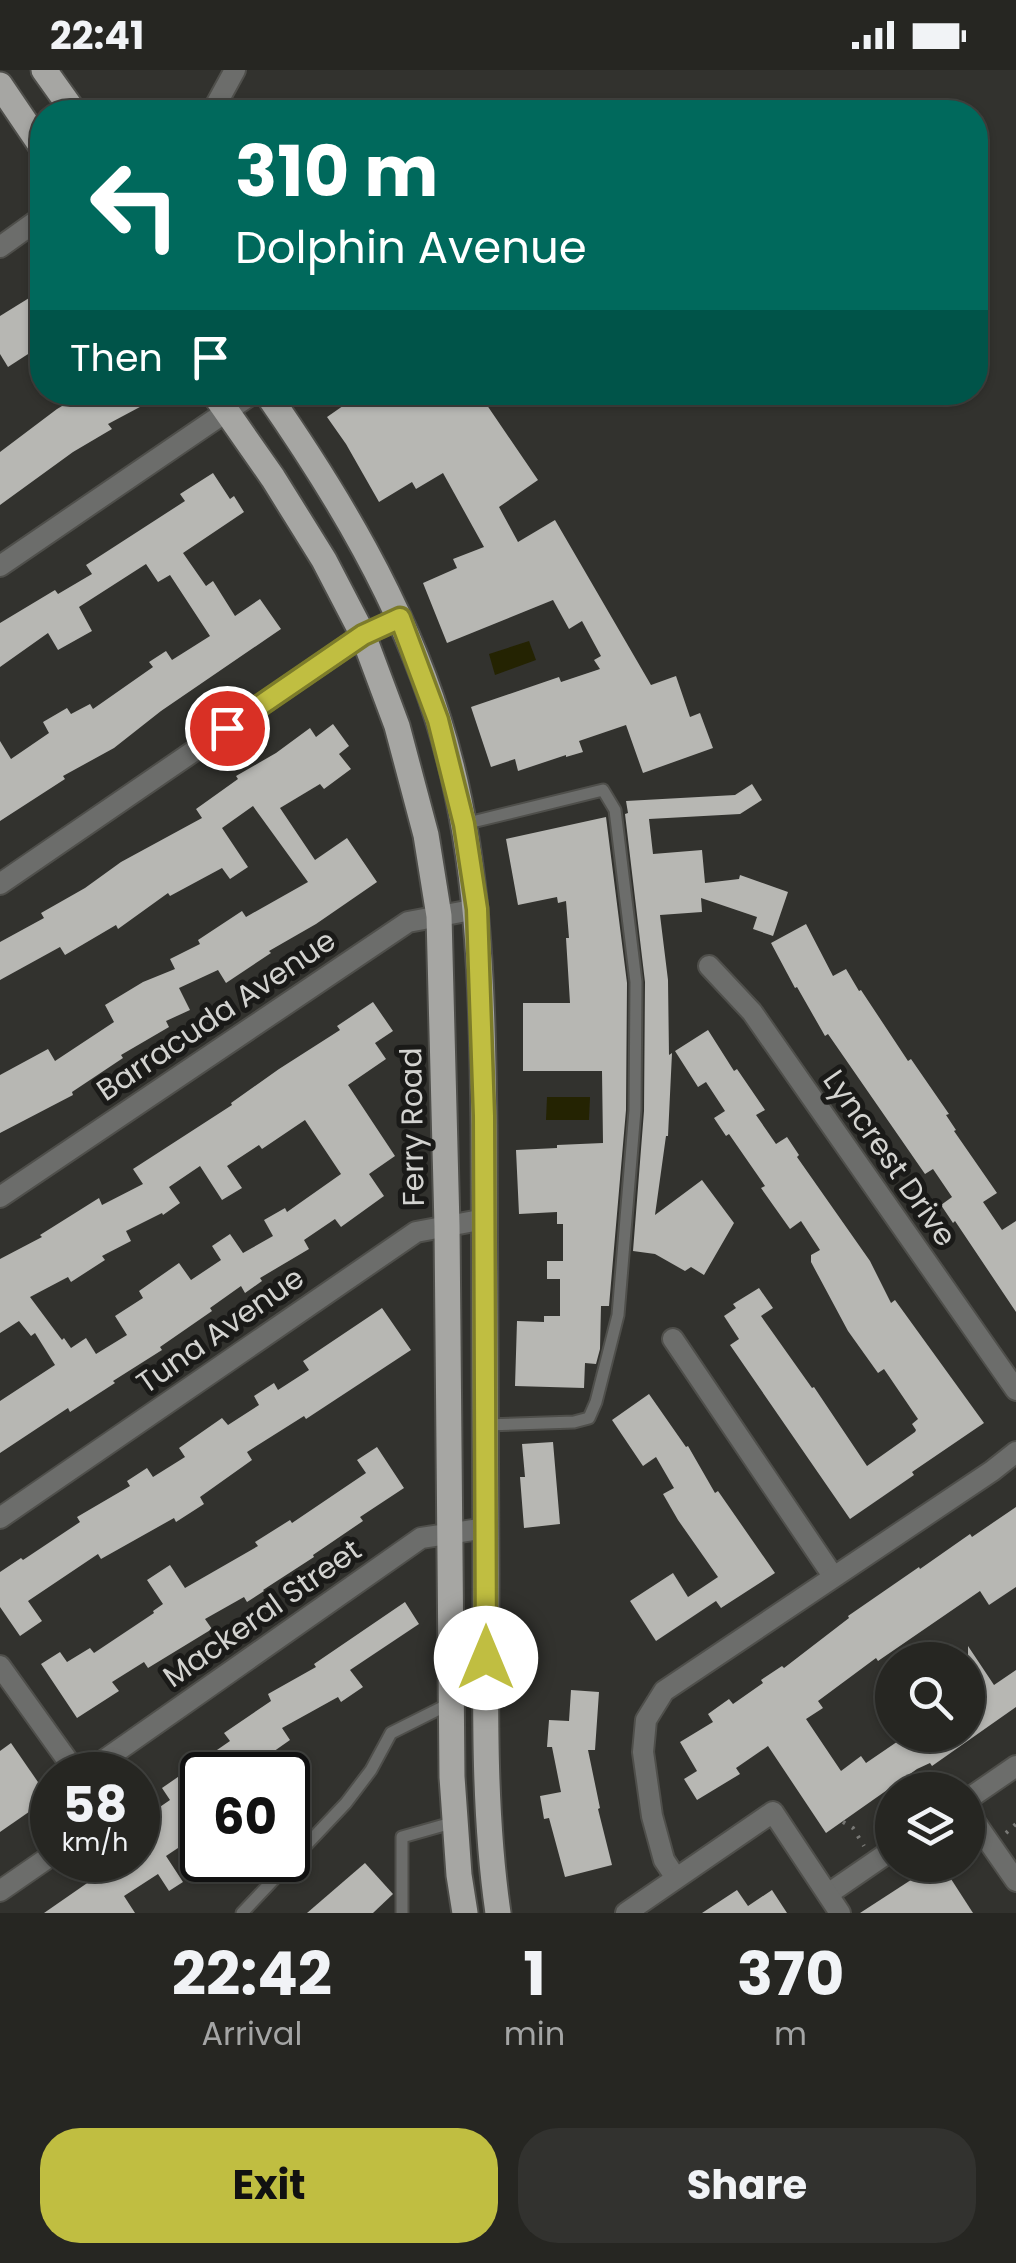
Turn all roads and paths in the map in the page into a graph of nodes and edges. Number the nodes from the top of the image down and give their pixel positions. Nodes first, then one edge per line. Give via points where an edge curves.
1 (44, 70) edge
2 (235, 70) edge
3 (0, 86) edge
4 (65, 100) edge
5 (219, 100) edge
6 (30, 130) edge
7 (30, 226) edge
8 (0, 247) edge
9 (216, 405) edge
10 (222, 405) edge
11 (275, 405) edge
12 (0, 566) edge
13 (400, 618) junction
14 (363, 635) junction
15 (464, 824) junction
16 (0, 884) edge
17 (477, 909) junction
18 (439, 916) junction
19 (708, 966) dead end
20 (0, 1198) edge
21 (485, 1219) junction
22 (447, 1226) junction
23 (673, 1339) dead end
24 (1016, 1390) edge
25 (486, 1425) junction
26 (1016, 1452) edge
27 (0, 1518) edge
28 (486, 1528) junction
29 (448, 1534) junction
30 (834, 1576) junction
31 (0, 1666) edge
32 (451, 1702) junction
33 (64, 1752) edge
34 (114, 1752) edge
35 (1016, 1766) edge
36 (985, 1787) edge
37 (456, 1822) junction
38 (843, 1822) dead end
39 (985, 1836) edge
40 (874, 1862) joint
41 (30, 1870) edge
42 (676, 1878) junction
43 (1016, 1881) edge
44 (0, 1891) edge
45 (828, 1894) junction
46 (242, 1913) edge
47 (402, 1913) edge
48 (465, 1913) edge
49 (498, 1913) edge
50 (626, 1913) edge
51 (840, 1913) edge

1 - 4 main road
2 - 5 street
3 - 6 main road
7 - 8 street
9 - 12 street
10 - 14 main road, Ferry Road via 324,560
11 - 13 main road
13 - 14 street
13 - 15 main road via 438,720
14 - 16 street
14 - 18 main road, Ferry Road via 412,780
15 - 17 main road
15 - 25 lane via 603,790 615,810 636,982 635,1110 618,1315 596,1402 589,1418 574,1422
17 - 18 street, Barracuda Avenue
17 - 21 main road
18 - 20 street, Barracuda Avenue via 408,922
18 - 22 main road, Ferry Road
19 - 24 street, Lyncrest Drive via 752,1012
21 - 22 street, Tuna Avenue
21 - 25 main road
22 - 27 street, Tuna Avenue via 416,1232
22 - 29 main road, Ferry Road
23 - 30 street
25 - 28 main road
26 - 30 street
28 - 29 street, Mackeral Street
28 - 49 main road via 488,1802
29 - 32 main road, Ferry Road
29 - 34 street, Mackeral Street via 421,1538
30 - 42 street via 676,1681 654,1704 642,1752 652,1816
31 - 33 street
32 - 37 main road, Ferry Road
32 - 46 lane via 391,1733 346,1803
35 - 36 street
37 - 47 lane via 402,1837
37 - 48 main road, Ferry Road
38 - 40 path via 854,1828
39 - 43 street
40 - 45 street
41 - 44 street
42 - 45 street via 772,1812
42 - 50 street
45 - 51 street

